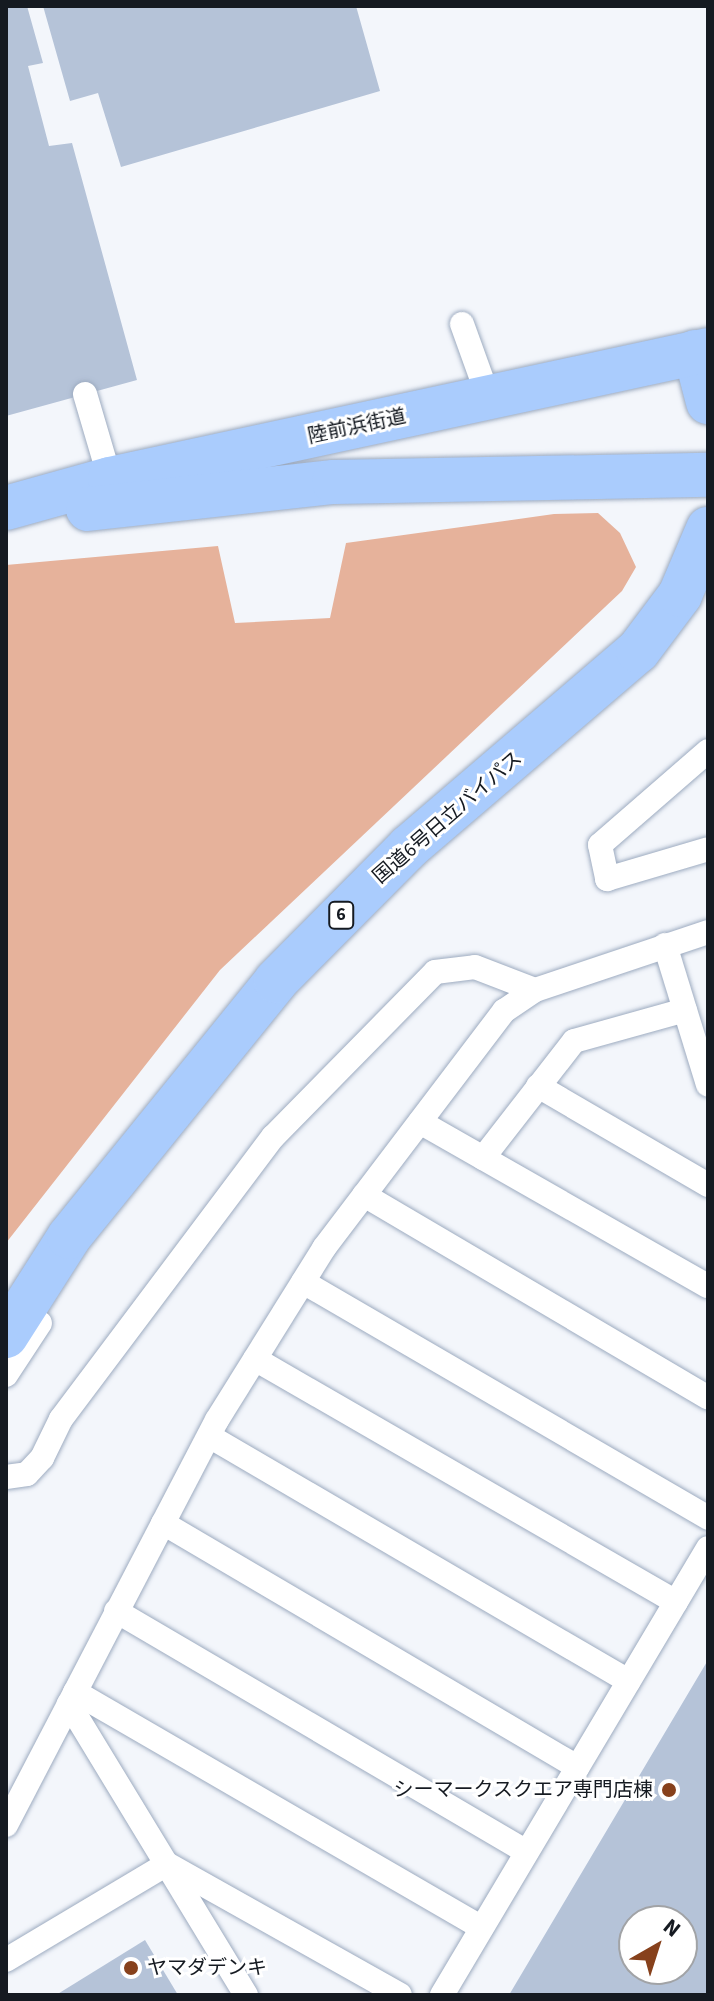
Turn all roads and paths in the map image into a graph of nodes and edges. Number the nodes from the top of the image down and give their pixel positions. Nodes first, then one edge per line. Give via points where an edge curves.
1 (462, 324) dead end
2 (702, 351) edge
3 (85, 394) dead end
4 (489, 399) junction
5 (708, 402) edge
6 (708, 475) edge
7 (110, 479) junction
8 (6, 508) edge
9 (6, 518) edge
10 (708, 529) edge
11 (708, 751) edge
12 (708, 849) edge
13 (708, 932) edge
14 (665, 945) junction
15 (535, 990) junction
16 (685, 1010) junction
17 (708, 1085) edge
18 (538, 1086) junction
19 (420, 1122) junction
20 (483, 1158) junction
21 (708, 1185) edge
22 (364, 1195) junction
23 (69, 1237) junction
24 (303, 1282) junction
25 (708, 1286) edge
26 (6, 1336) edge
27 (255, 1359) junction
28 (6, 1375) edge
29 (708, 1398) edge
30 (209, 1436) junction
31 (6, 1477) edge
32 (708, 1518) edge
33 (163, 1523) junction
34 (708, 1548) edge
35 (676, 1602) junction
36 (116, 1611) junction
37 (629, 1681) junction
38 (72, 1698) junction
39 (578, 1767) junction
40 (6, 1825) edge
41 (527, 1852) junction
42 (167, 1864) junction
43 (482, 1928) junction
44 (6, 1960) edge
45 (246, 1995) edge
46 (400, 1995) edge
47 (442, 1995) edge

1 - 4 lane
2 - 4 highway, 陸前浜街道
2 - 5 highway
3 - 7 lane
4 - 7 highway, 陸前浜街道
6 - 9 highway via 334,482
7 - 8 highway, 陸前浜街道
10 - 23 highway, 国道6号日立バイパス / 6 via 680,595 638,651 409,847 276,981
11 - 12 lane via 600,845 607,879
13 - 14 lane
14 - 15 lane
14 - 16 lane
15 - 19 lane via 504,1011
15 - 31 lane via 475,967 435,972 273,1137 61,1419 42,1458 27,1474
16 - 17 lane
16 - 18 lane via 574,1041
18 - 20 lane
18 - 21 lane
19 - 20 lane
19 - 22 lane
20 - 25 lane
22 - 24 lane
22 - 29 lane
23 - 26 highway, 国道6号日立バイパス / 6
23 - 28 lane via 42,1319
24 - 27 lane
24 - 32 lane
27 - 30 lane
27 - 35 lane
30 - 33 lane
30 - 37 lane
33 - 36 lane
33 - 39 lane
34 - 35 lane
35 - 37 lane
36 - 38 lane
36 - 41 lane
37 - 39 lane
38 - 40 lane
38 - 42 lane
38 - 43 lane
39 - 41 lane
41 - 43 lane
42 - 44 lane
42 - 45 lane
42 - 46 lane
43 - 47 lane

